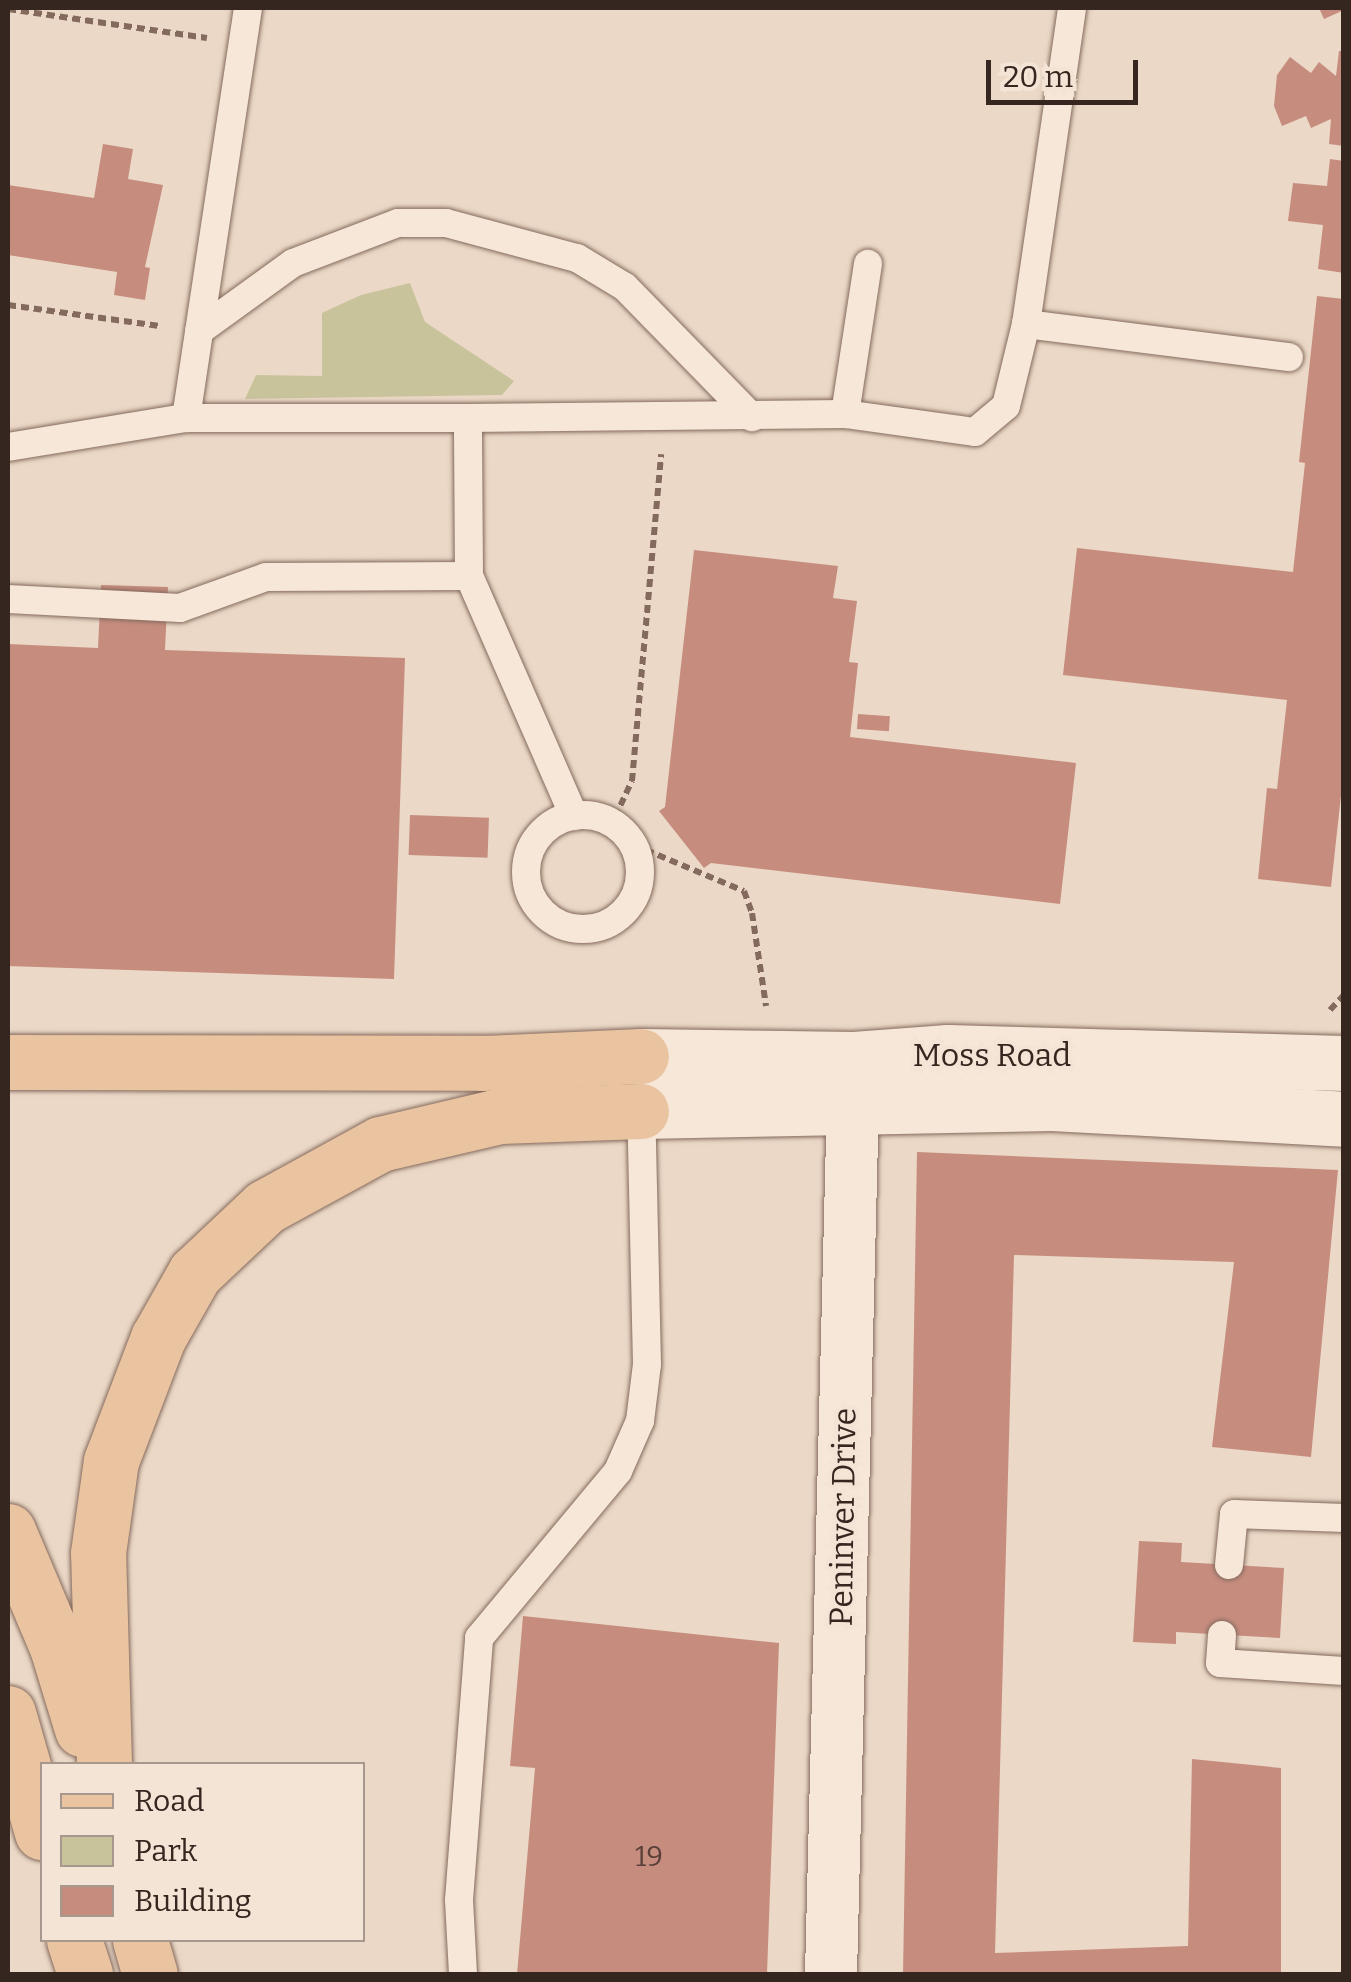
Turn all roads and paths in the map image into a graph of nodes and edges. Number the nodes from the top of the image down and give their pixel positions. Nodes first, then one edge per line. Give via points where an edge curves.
1 (248, 8) edge
2 (1072, 8) edge
3 (8, 10) edge
4 (242, 43) junction
5 (868, 264) dead end
6 (8, 306) edge
7 (1026, 324) junction
8 (200, 331) junction
9 (1289, 357) dead end
10 (845, 414) junction
11 (186, 418) junction
12 (468, 418) junction
13 (665, 418) junction
14 (752, 418) junction
15 (8, 447) edge
16 (469, 576) junction
17 (8, 599) edge
18 (574, 816) junction
19 (612, 822) junction
20 (634, 846) junction
21 (641, 1056) junction
22 (772, 1058) junction
23 (8, 1062) edge
24 (1344, 1063) edge
25 (854, 1082) junction
26 (641, 1111) junction
27 (1344, 1119) edge
28 (1344, 1518) edge
29 (8, 1531) edge
30 (1229, 1565) dead end
31 (1222, 1634) dead end
32 (1344, 1670) edge
33 (8, 1713) edge
34 (90, 1762) edge
35 (104, 1762) edge
36 (40, 1825) edge
37 (75, 1942) edge
38 (141, 1942) edge
39 (84, 1974) edge
40 (150, 1974) edge
41 (463, 1974) edge
42 (831, 1974) edge

1 - 4 lane
2 - 7 lane
3 - 4 path
4 - 8 lane
5 - 10 lane
6 - 8 path
7 - 9 lane
7 - 10 lane via 1006,406 975,432
8 - 11 lane
8 - 14 lane via 293,263 398,223 446,222 576,258 625,287
10 - 14 lane
11 - 12 lane
11 - 15 lane
12 - 13 lane
12 - 16 lane
13 - 14 lane
13 - 19 path via 632,781
16 - 17 lane via 266,577 180,608
16 - 18 lane
18 - 19 lane
18 - 20 lane via 539,836 526,872 539,910 555,922 593,930 628,910 641,872
19 - 20 lane
20 - 22 path via 744,891
21 - 22 street, Moss Road
21 - 23 main road via 482,1063
21 - 26 lane
22 - 25 street, Moss Road
24 - 25 street, Moss Road via 948,1052
25 - 26 street
25 - 27 street via 1052,1104
25 - 42 street, Peninver Drive
26 - 35 main road via 500,1116 380,1144 265,1207 195,1273 158,1338 111,1461 98,1553
26 - 41 lane via 646,1364 640,1421 618,1471 479,1638 459,1900
28 - 30 lane via 1234,1514
29 - 34 main road via 57,1647
31 - 32 lane via 1220,1663
33 - 36 main road
37 - 39 main road
38 - 40 main road

